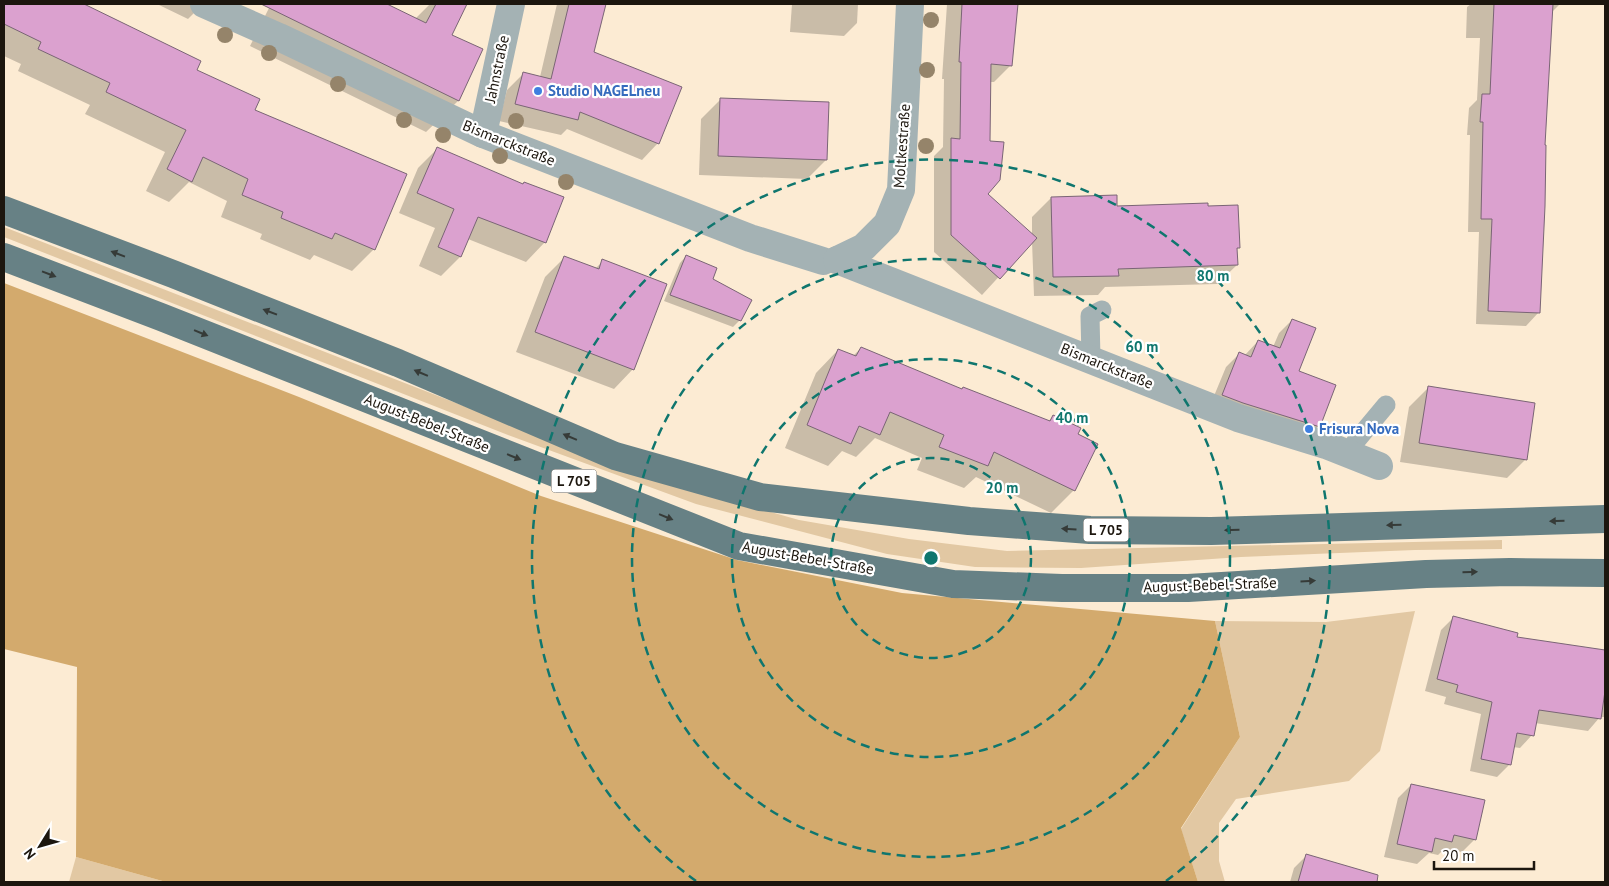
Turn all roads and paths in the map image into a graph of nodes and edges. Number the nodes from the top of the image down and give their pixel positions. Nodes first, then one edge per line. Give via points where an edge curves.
1 (204, 4) edge
2 (512, 4) edge
3 (910, 4) edge
4 (235, 10) edge
5 (483, 134) junction
6 (4, 210) edge
7 (4, 256) edge
8 (830, 260) junction
9 (1102, 310) dead end
10 (1091, 359) junction
11 (1386, 405) dead end
12 (1349, 454) junction
13 (1379, 466) dead end
14 (1605, 519) edge
15 (1605, 572) edge

1 - 4 street, Bismarckstraße
2 - 5 street, Jahnstraße
3 - 8 street, Moltkestraße via 901,190 886,224 864,247
4 - 5 street, Bismarckstraße via 279,37
5 - 8 street, Bismarckstraße via 750,238
14 -> 6 main road, L 705 via 1210,531 1090,530 969,521 760,497 615,456 398,363
7 -> 15 main road, August-Bebel-Straße / L 705 via 739,546 953,584 1062,588 1188,588 1426,574
8 - 10 street, Bismarckstraße
9 - 10 lane via 1090,316
10 - 12 street, Bismarckstraße via 1238,418
11 - 12 lane
12 - 13 street, Bismarckstraße

